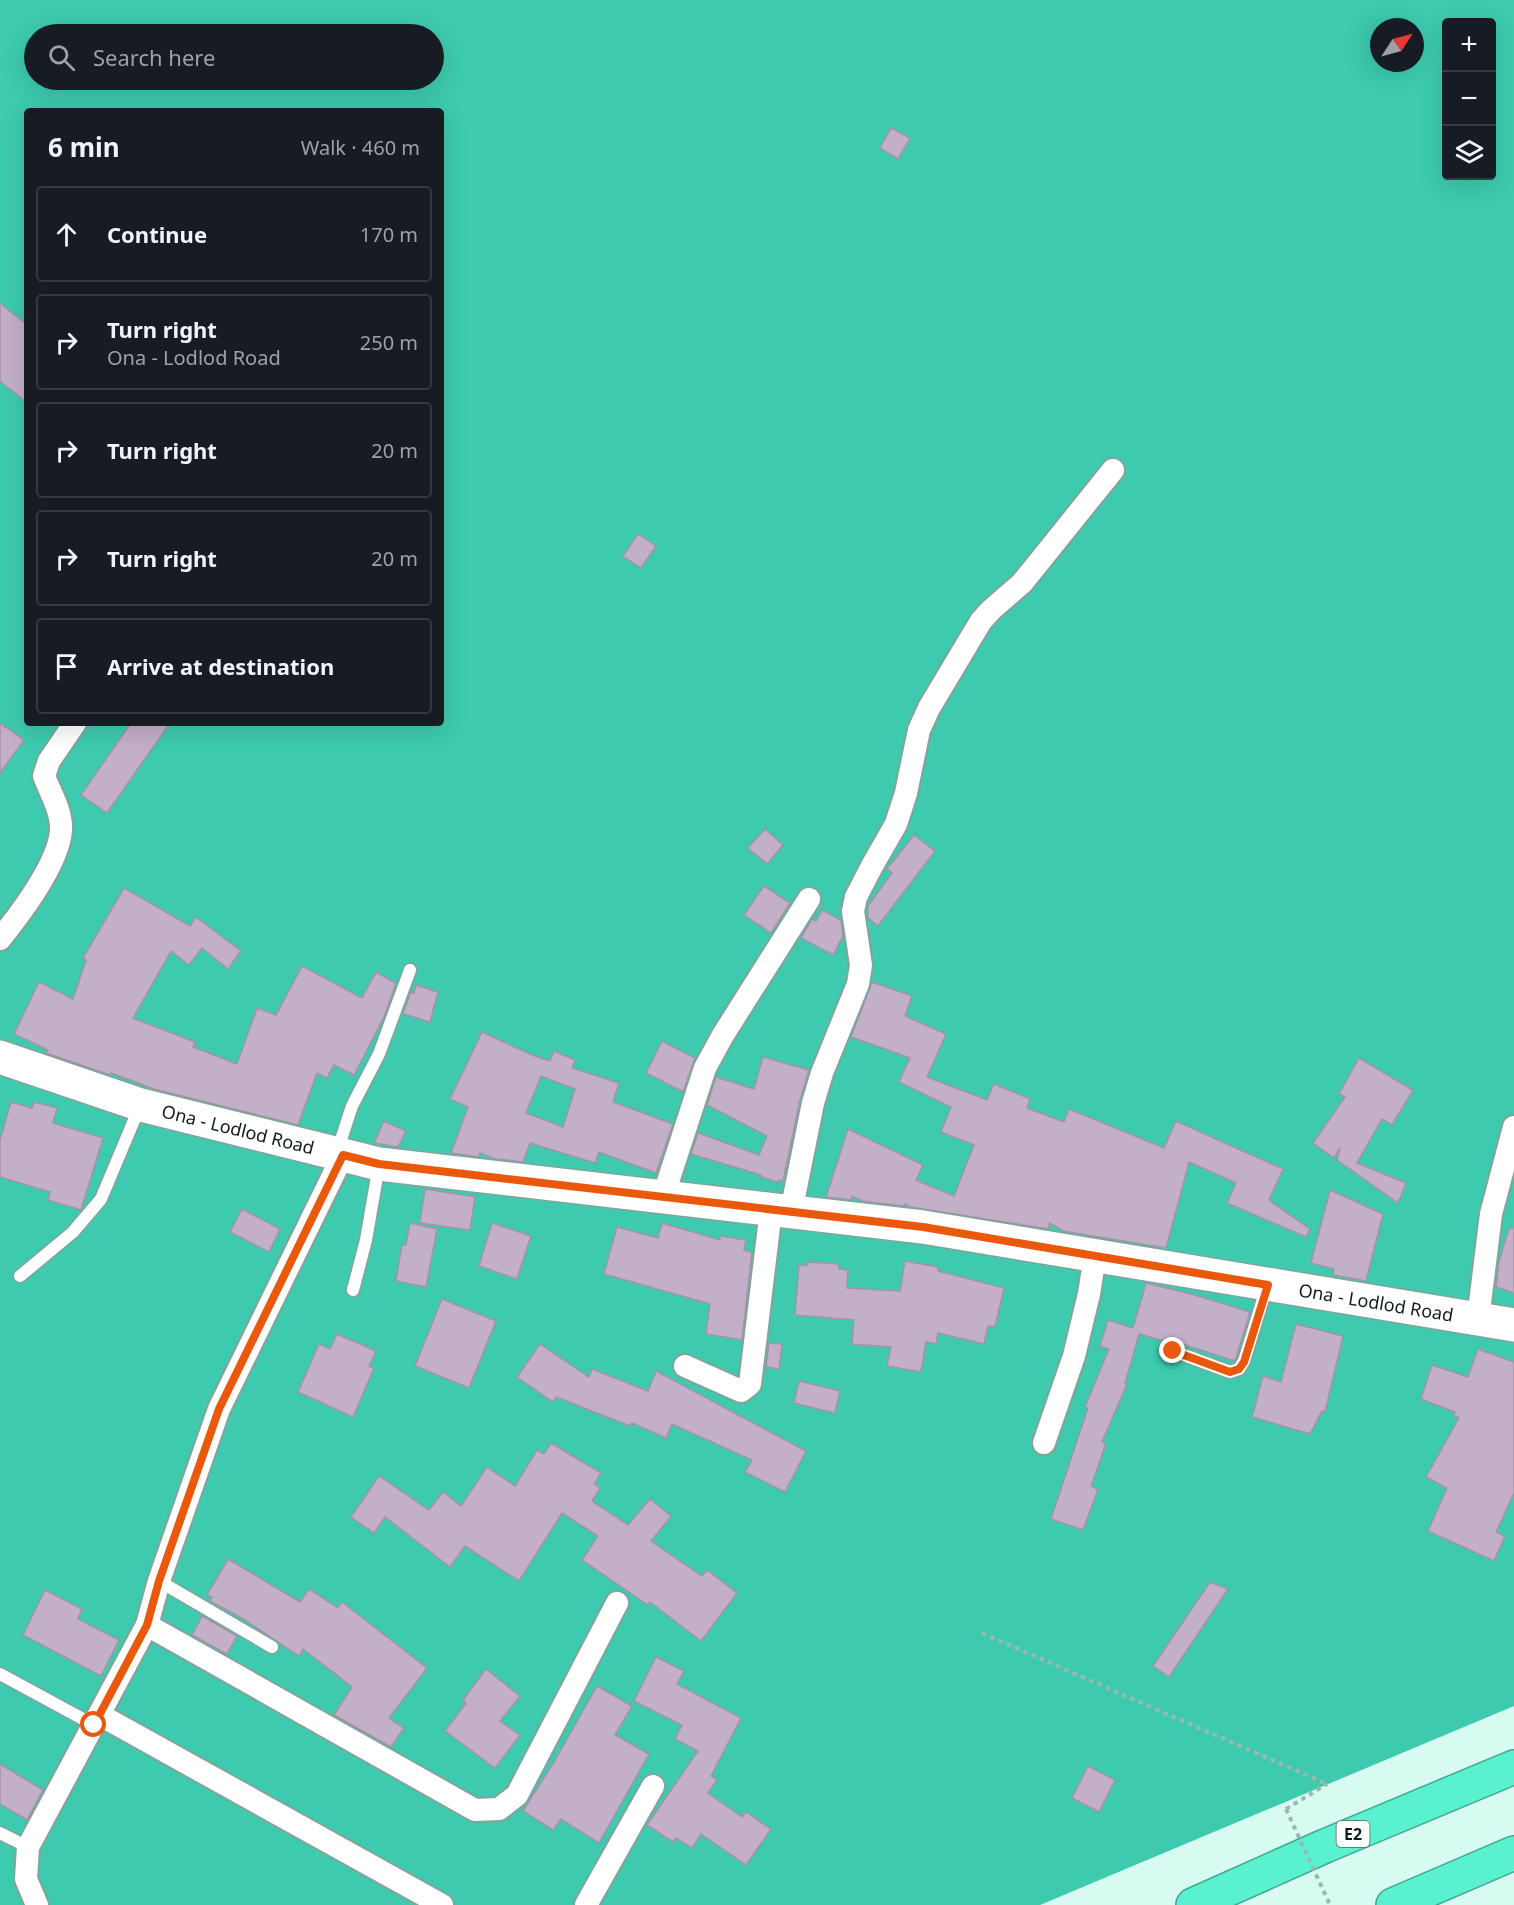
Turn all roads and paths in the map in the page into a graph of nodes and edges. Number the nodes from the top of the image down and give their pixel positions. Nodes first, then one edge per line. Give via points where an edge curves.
1 (1113, 470) dead end
2 (73, 726) edge
3 (809, 900) dead end
4 (0, 939) edge
5 (410, 970) dead end
6 (2, 1062) edge
7 (141, 1105) junction
8 (1514, 1127) edge
9 (340, 1154) junction
10 (379, 1164) junction
11 (663, 1197) junction
12 (781, 1211) junction
13 (1095, 1256) junction
14 (20, 1276) dead end
15 (1268, 1285) junction
16 (353, 1290) dead end
17 (1478, 1319) junction
18 (1514, 1325) edge
19 (1173, 1351) dead end
20 (685, 1366) dead end
21 (1044, 1443) dead end
22 (159, 1581) junction
23 (617, 1603) dead end
24 (147, 1625) junction
25 (982, 1633) dead end
26 (272, 1647) dead end
27 (0, 1674) edge
28 (97, 1720) junction
29 (1514, 1767) edge
30 (653, 1786) dead end
31 (0, 1833) edge
32 (28, 1847) junction
33 (1514, 1853) edge
34 (37, 1905) edge
35 (442, 1905) edge
36 (586, 1905) edge
37 (1193, 1905) edge
38 (1330, 1905) edge
39 (1394, 1905) edge

1 - 12 street via 1022,583 981,621 919,730 896,824 856,897 853,911 861,965 858,984 819,1083
2 - 4 street via 49,761 44,776 57,806 61,825 59,847 34,892
3 - 11 street via 705,1068
5 - 9 lane via 379,1054 352,1107
6 - 7 main road, Ona - Lodlod Road
7 - 9 main road, Ona - Lodlod Road
7 - 14 lane via 101,1199 73,1232
8 - 17 street via 1491,1214
9 - 10 main road, Ona - Lodlod Road
9 - 22 street via 219,1409
10 - 11 main road, Ona - Lodlod Road
10 - 16 lane
11 - 12 main road, Ona - Lodlod Road
12 - 13 main road, Ona - Lodlod Road via 923,1227
12 - 20 street via 750,1384 741,1391
13 - 15 main road, Ona - Lodlod Road
13 - 21 street via 1074,1356
15 - 17 main road, Ona - Lodlod Road
15 - 19 lane via 1239,1369 1230,1372
17 - 18 main road, Ona - Lodlod Road
22 - 24 street
22 - 26 lane
23 - 24 street via 517,1795 499,1809 475,1810
24 - 28 street
25 - 38 path, bridge via 1327,1784 1286,1809
27 - 28 lane
28 - 32 street
28 - 35 street
29 - 37 highway, E2
30 - 36 street
31 - 32 lane
32 - 34 street via 26,1879
33 - 39 highway

